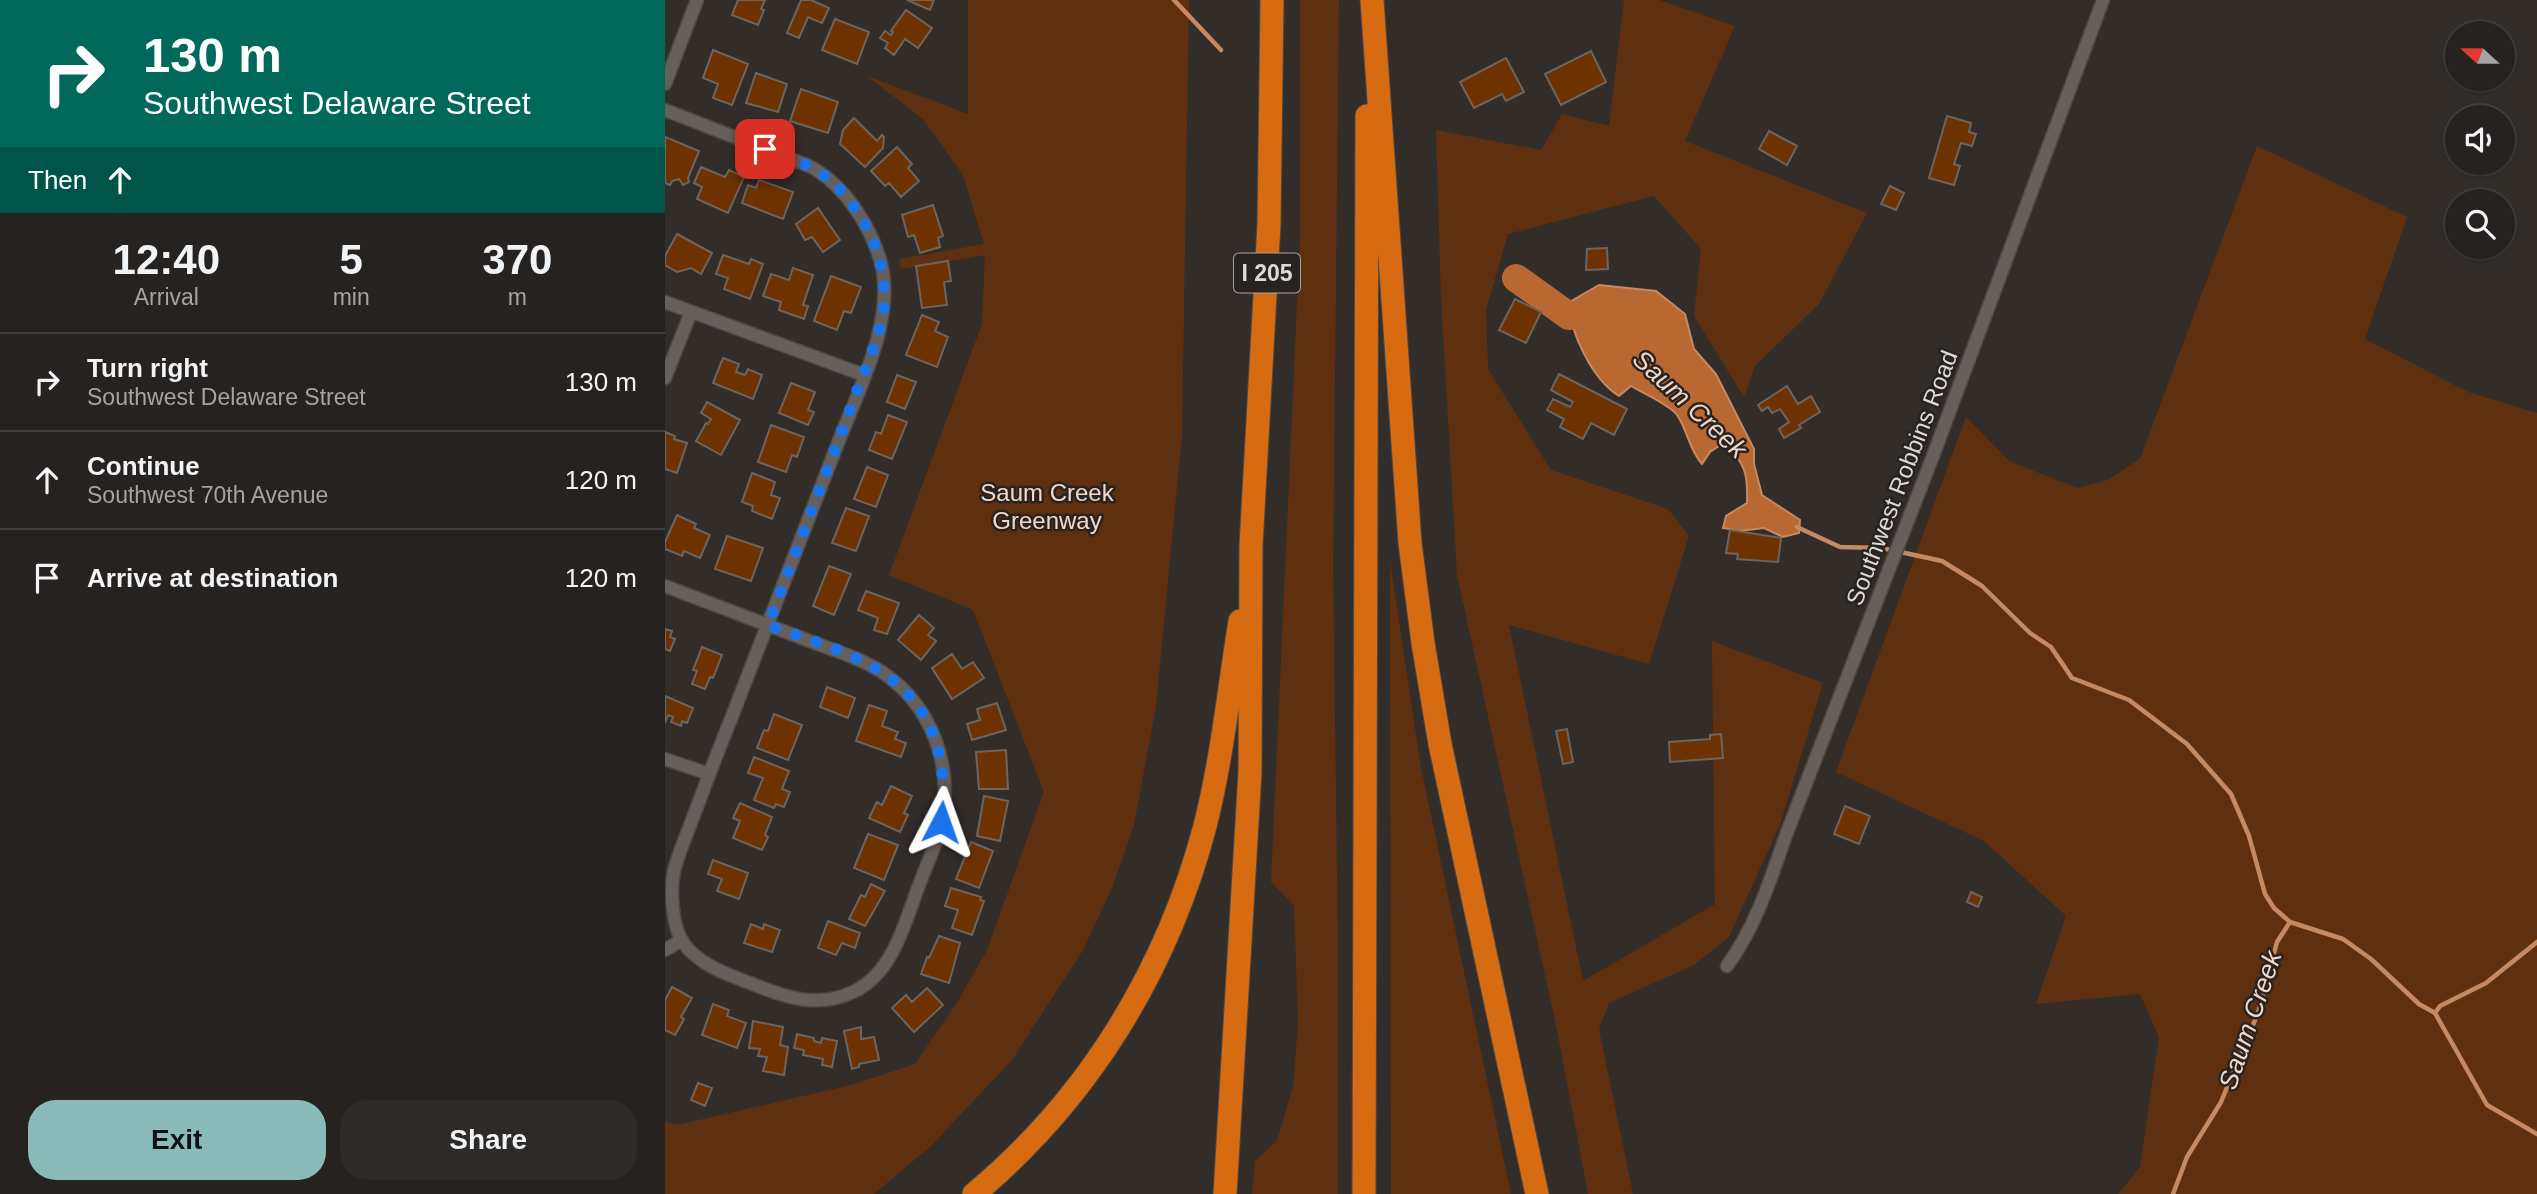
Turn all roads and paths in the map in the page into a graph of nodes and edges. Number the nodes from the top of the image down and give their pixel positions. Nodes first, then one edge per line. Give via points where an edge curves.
1 (697, 0) edge
2 (1272, 0) edge
3 (1370, 0) edge
4 (2103, 0) edge
5 (665, 84) edge
6 (665, 110) edge
7 (665, 302) edge
8 (691, 312) junction
9 (864, 375) junction
10 (665, 378) edge
11 (1251, 545) junction
12 (665, 586) edge
13 (768, 625) junction
14 (665, 759) edge
15 (709, 774) junction
16 (682, 940) junction
17 (665, 950) edge
18 (1727, 966) dead end
19 (974, 1194) edge
20 (1225, 1194) edge
21 (1364, 1194) edge
22 (1537, 1194) edge

1 - 5 street
2 - 11 highway, I 205 via 1269,224
3 - 21 highway via 1364,365
3 - 22 highway via 1410,543 1423,643 1443,757
4 - 18 street, Southwest Robbins Road via 1765,895
6 - 9 street via 815,169 840,190 866,224 882,265 884,299 880,330
7 - 8 street
8 - 9 street
8 - 10 street
9 - 13 street
11 - 19 highway via 1205,825 1167,936 1145,984 1085,1079 1015,1158
11 - 20 highway via 1250,772
12 - 13 street
13 - 15 street
13 - 16 street via 882,672 915,704 927,720 941,757 944,803 939,831 892,954 874,978 849,994 818,1001 783,996 718,971
14 - 15 street
15 - 16 street via 671,888
16 - 17 street

